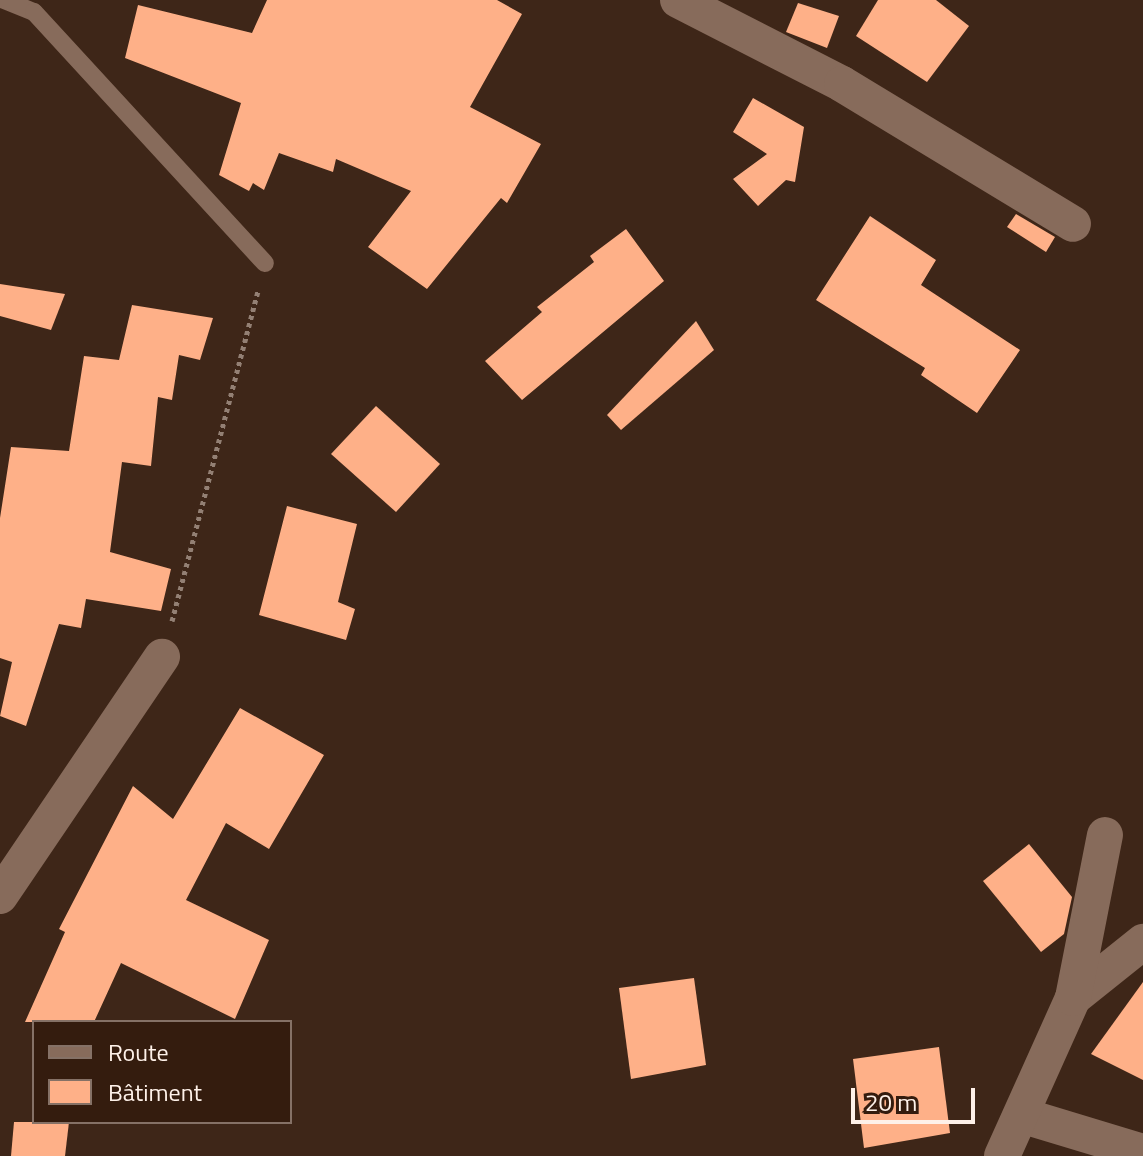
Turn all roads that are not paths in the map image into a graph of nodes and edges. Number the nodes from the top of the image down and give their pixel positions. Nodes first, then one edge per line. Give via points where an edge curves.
1 (4, 0) edge
2 (678, 0) edge
3 (1073, 224) dead end
4 (265, 263) road end
5 (162, 657) road end
6 (1105, 835) dead end
7 (0, 896) edge
8 (1143, 942) edge
9 (1073, 998) junction
10 (1024, 1116) junction
11 (1143, 1152) edge
12 (1002, 1156) edge

1 - 4 lane via 34,12
2 - 3 street via 842,84
5 - 7 street
6 - 9 street
8 - 9 street
9 - 10 street
10 - 11 street
10 - 12 street

